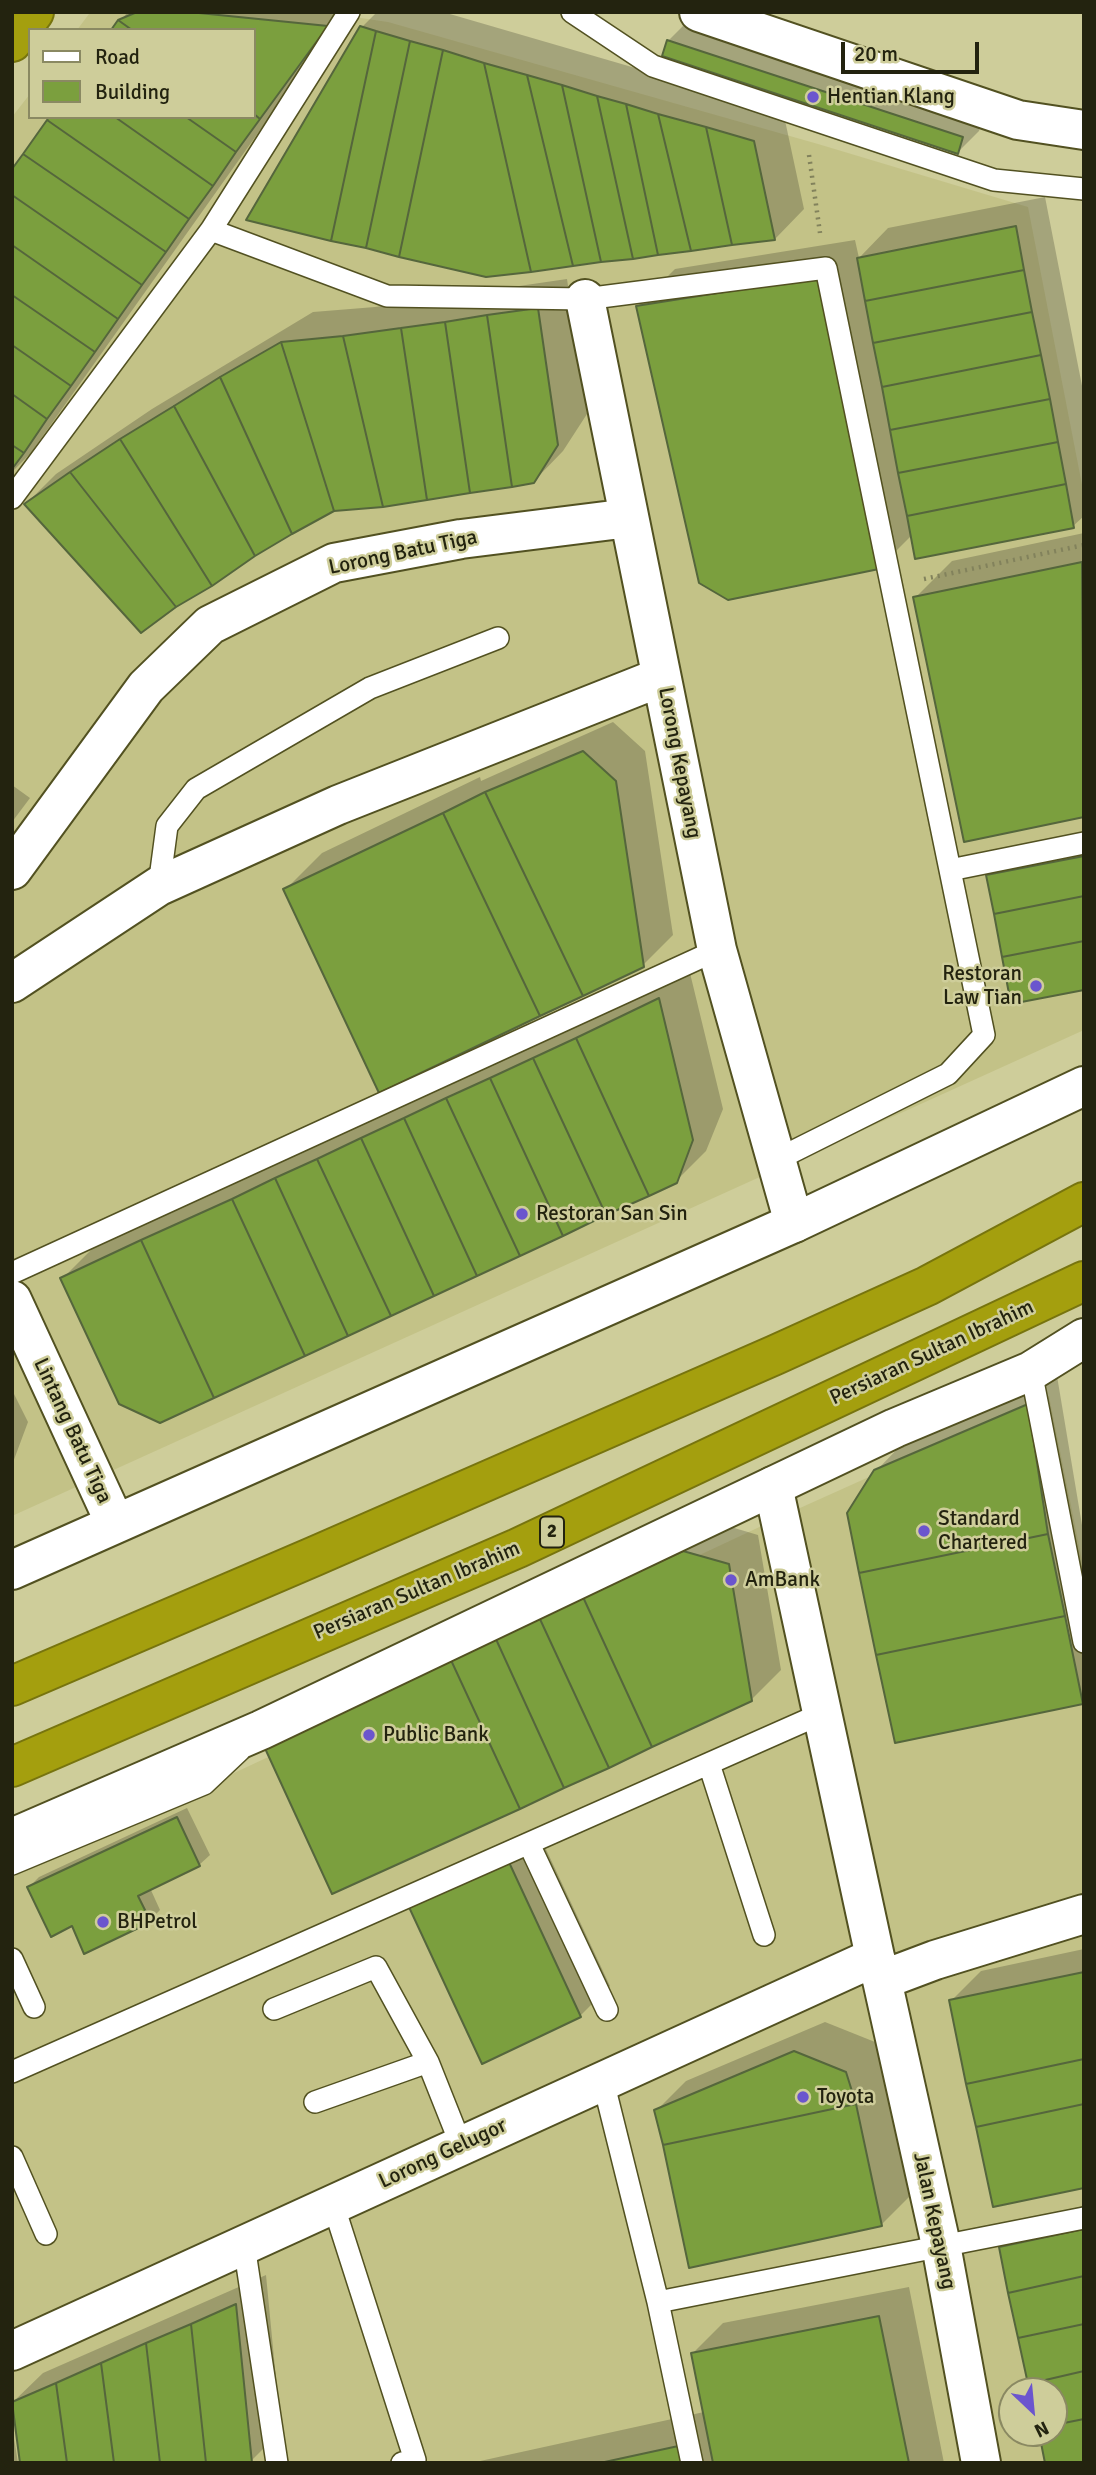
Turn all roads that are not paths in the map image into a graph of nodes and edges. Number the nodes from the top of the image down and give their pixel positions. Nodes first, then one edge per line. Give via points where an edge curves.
1 (34, 12) edge
2 (349, 12) edge
3 (572, 12) edge
4 (699, 12) edge
5 (12, 42) edge
6 (1084, 130) edge
7 (1084, 189) edge
8 (211, 230) junction
9 (585, 299) junction
10 (12, 498) edge
11 (629, 518) junction
12 (498, 638) dead end
13 (661, 677) junction
14 (1084, 843) edge
15 (12, 870) edge
16 (950, 870) junction
17 (159, 886) junction
18 (717, 950) junction
19 (12, 983) edge
20 (1084, 1086) edge
21 (776, 1160) junction
22 (1084, 1202) edge
23 (794, 1223) junction
24 (12, 1273) edge
25 (1084, 1281) edge
26 (12, 1300) edge
27 (1084, 1338) edge
28 (1031, 1371) junction
29 (773, 1486) junction
30 (115, 1523) junction
31 (12, 1570) edge
32 (1084, 1642) edge
33 (12, 1686) edge
34 (823, 1713) junction
35 (261, 1730) junction
36 (709, 1764) junction
37 (12, 1767) edge
38 (12, 1838) edge
39 (528, 1844) junction
40 (12, 1864) edge
41 (1084, 1914) edge
42 (764, 1935) dead end
43 (12, 1959) edge
44 (878, 1968) junction
45 (34, 2007) dead end
46 (274, 2009) dead end
47 (607, 2010) dead end
48 (428, 2062) junction
49 (12, 2072) edge
50 (603, 2081) junction
51 (315, 2102) dead end
52 (461, 2145) junction
53 (12, 2157) edge
54 (333, 2204) junction
55 (1084, 2218) edge
56 (46, 2234) dead end
57 (244, 2245) junction
58 (940, 2245) junction
59 (657, 2302) junction
60 (12, 2351) edge
61 (277, 2463) edge
62 (402, 2463) edge
63 (692, 2463) edge
64 (981, 2463) edge

1 - 5 highway
2 - 8 lane
3 - 7 lane via 653,66 994,180
4 - 6 street via 1017,120
8 - 9 lane via 387,296
8 - 10 lane
9 - 11 street, Lorong Kepayang
9 - 16 lane via 826,268
11 - 13 street, Lorong Kepayang
11 - 15 street, Lorong Batu Tiga via 461,539 334,563 210,625 146,687
12 - 17 lane via 370,688 196,789 167,826
13 - 17 street via 338,805
13 - 18 street, Lorong Kepayang
14 - 16 lane
16 - 21 lane via 984,1035 948,1074
17 - 19 street
18 - 21 street, Lorong Kepayang
18 - 24 lane
20 - 23 street
21 - 23 street, Lorong Kepayang
22 - 33 highway via 927,1286 775,1355
23 - 30 street
25 - 37 highway, Persiaran Sultan Ibrahim / 2 via 518,1548
26 - 30 street, Lintang Batu Tiga
27 - 28 street
28 - 29 street
28 - 32 lane
29 - 34 street, Jalan Kepayang
29 - 35 street
30 - 31 street
34 - 36 lane
34 - 44 street, Jalan Kepayang
35 - 38 street
35 - 40 lane via 204,1784
36 - 39 lane
36 - 42 lane
39 - 47 lane
39 - 49 lane
41 - 44 street, Lorong Gelugor via 935,1959
43 - 45 lane
44 - 50 street, Lorong Gelugor
44 - 58 street, Jalan Kepayang
46 - 48 lane via 376,1967
48 - 51 lane
48 - 52 lane
50 - 52 street, Lorong Gelugor
50 - 59 lane
52 - 54 street, Lorong Gelugor
53 - 56 lane
54 - 57 street, Lorong Gelugor
54 - 62 lane via 415,2460
55 - 58 lane
57 - 60 street, Lorong Gelugor
57 - 61 lane
58 - 59 lane
58 - 64 street, Jalan Kepayang
59 - 63 lane

